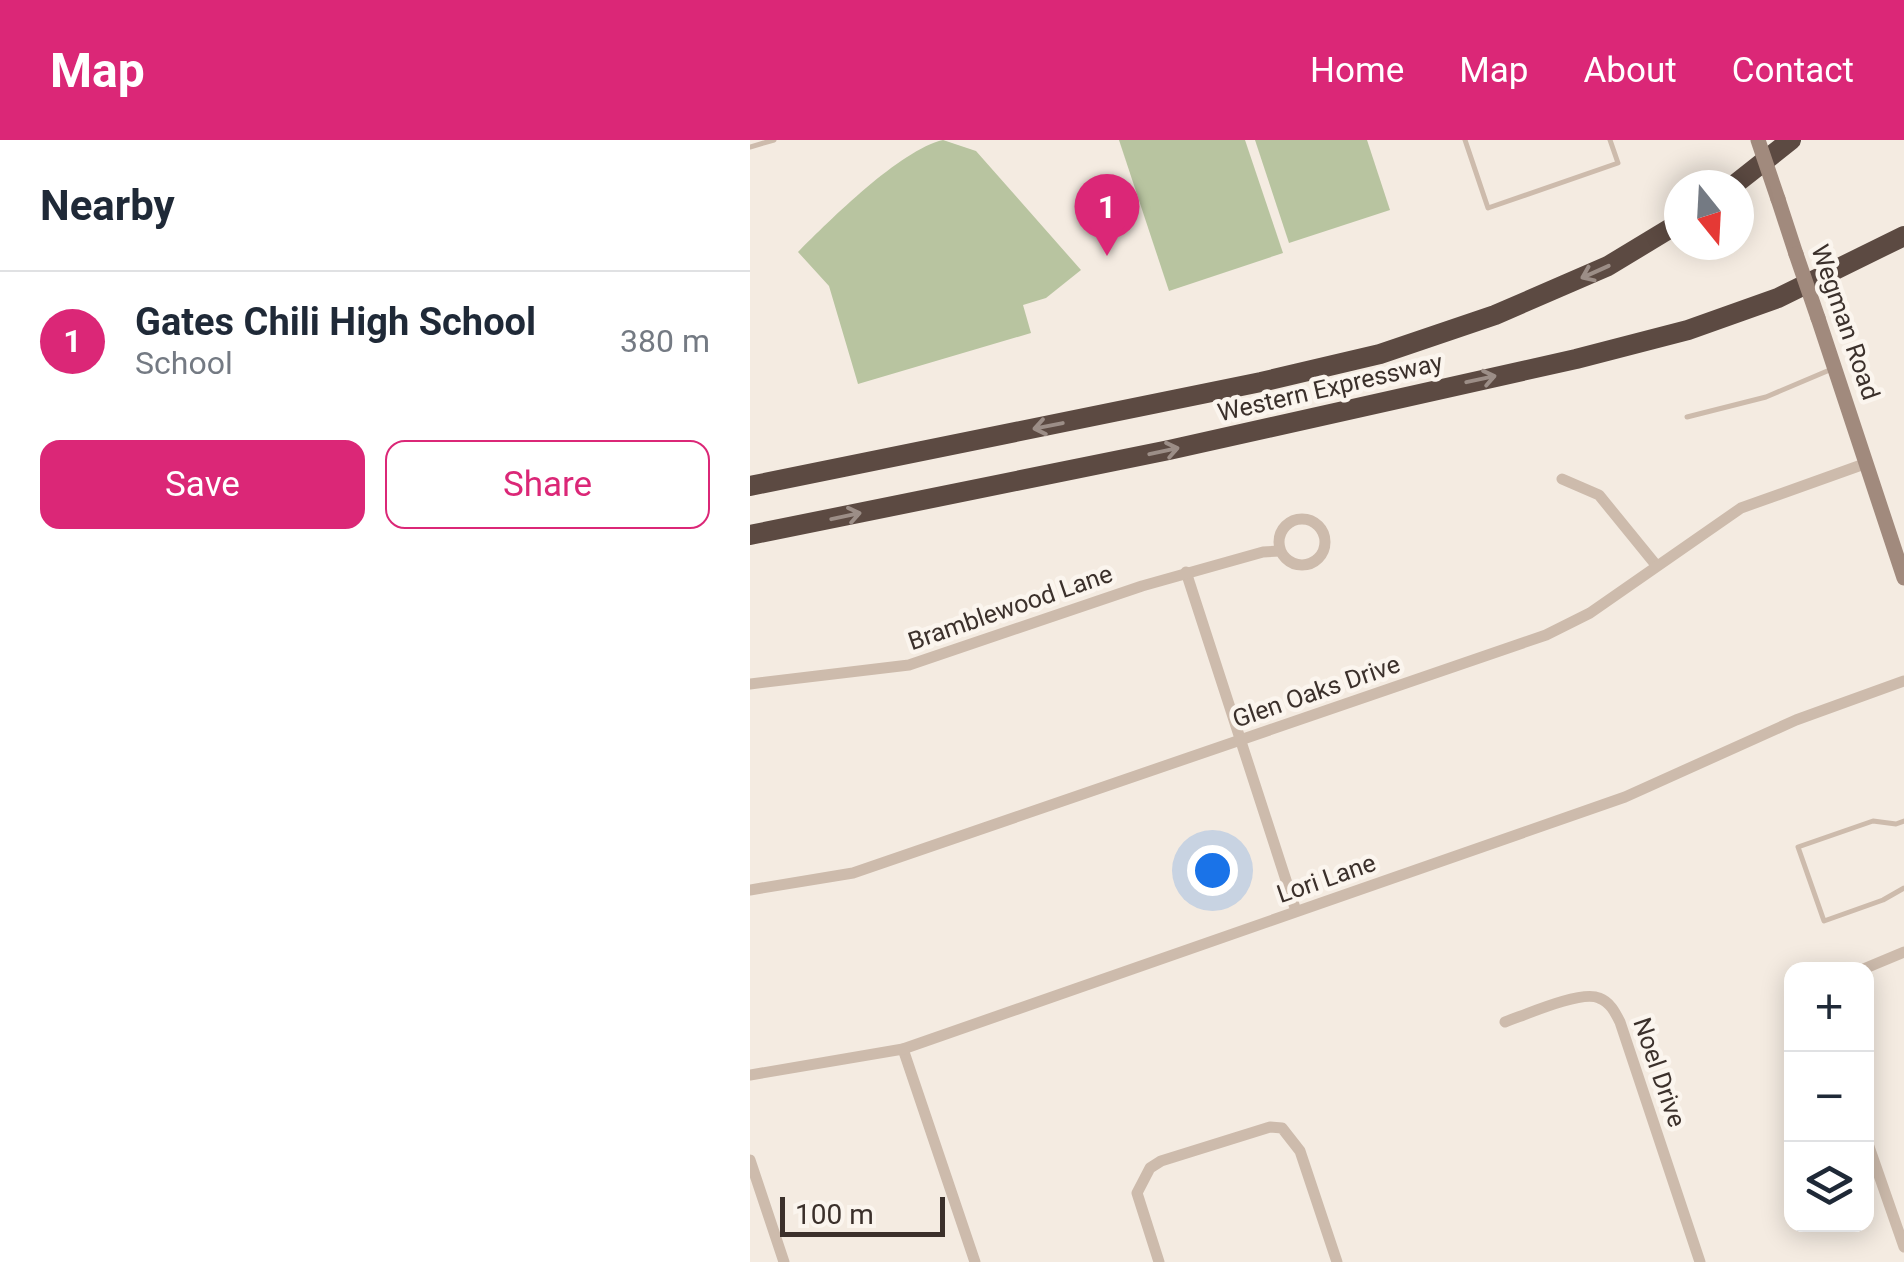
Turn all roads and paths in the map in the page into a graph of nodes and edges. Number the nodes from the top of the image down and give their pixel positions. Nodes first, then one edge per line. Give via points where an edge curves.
1 (774, 140) edge
2 (1465, 140) edge
3 (1610, 140) edge
4 (1758, 140) edge
5 (1790, 140) edge
6 (750, 147) edge
7 (1753, 170) edge
8 (1664, 232) edge
9 (1904, 236) edge
10 (1834, 368) junction
11 (1688, 417) dead end
12 (1867, 464) junction
13 (1562, 479) dead end
14 (750, 486) edge
15 (750, 535) edge
16 (1280, 551) junction
17 (1656, 565) junction
18 (1186, 572) junction
19 (1904, 578) edge
20 (1904, 681) edge
21 (750, 684) edge
22 (1240, 741) junction
23 (1904, 821) edge
24 (1904, 888) edge
25 (750, 890) edge
26 (1296, 912) junction
27 (1904, 952) edge
28 (1874, 965) edge
29 (1504, 1022) dead end
30 (903, 1049) junction
31 (750, 1076) edge
32 (1867, 1142) edge
33 (750, 1160) edge
34 (1904, 1247) edge
35 (784, 1262) edge
36 (975, 1262) edge
37 (1159, 1262) edge
38 (1337, 1262) edge
39 (1700, 1262) edge

1 - 6 lane
2 - 3 lane via 1488,208 1618,163
4 - 10 street, Wegman Road, bridge
5 - 7 highway
8 -> 14 highway, Western Expressway via 1608,266 1495,315 1380,354
15 -> 9 highway, Western Expressway via 1169,450 1688,330 1778,298
10 - 11 lane via 1766,397
10 - 12 street, Wegman Road
12 - 17 street, Glen Oaks Drive via 1741,508
12 - 19 street, Wegman Road
13 - 17 street via 1599,495
16 - 16 street, Bramblewood Lane via 1296,565 1315,562 1324,548 1322,530 1311,520 1295,520 1281,532
16 - 18 street, Bramblewood Lane
17 - 22 street, Glen Oaks Drive via 1546,635
18 - 21 street, Bramblewood Lane via 909,666
18 - 22 street
20 - 26 street, Lori Lane via 1796,720 1626,797
22 - 25 street, Glen Oaks Drive via 853,873
22 - 26 street
23 - 24 lane via 1873,821 1798,847 1824,920
26 - 30 street, Lori Lane
27 - 28 street
29 - 39 street, Noel Drive via 1583,996 1612,1007
30 - 31 street, Lori Lane
30 - 36 street
32 - 34 street
33 - 35 street
37 - 38 street via 1137,1192 1150,1168 1270,1126 1282,1128 1300,1151

